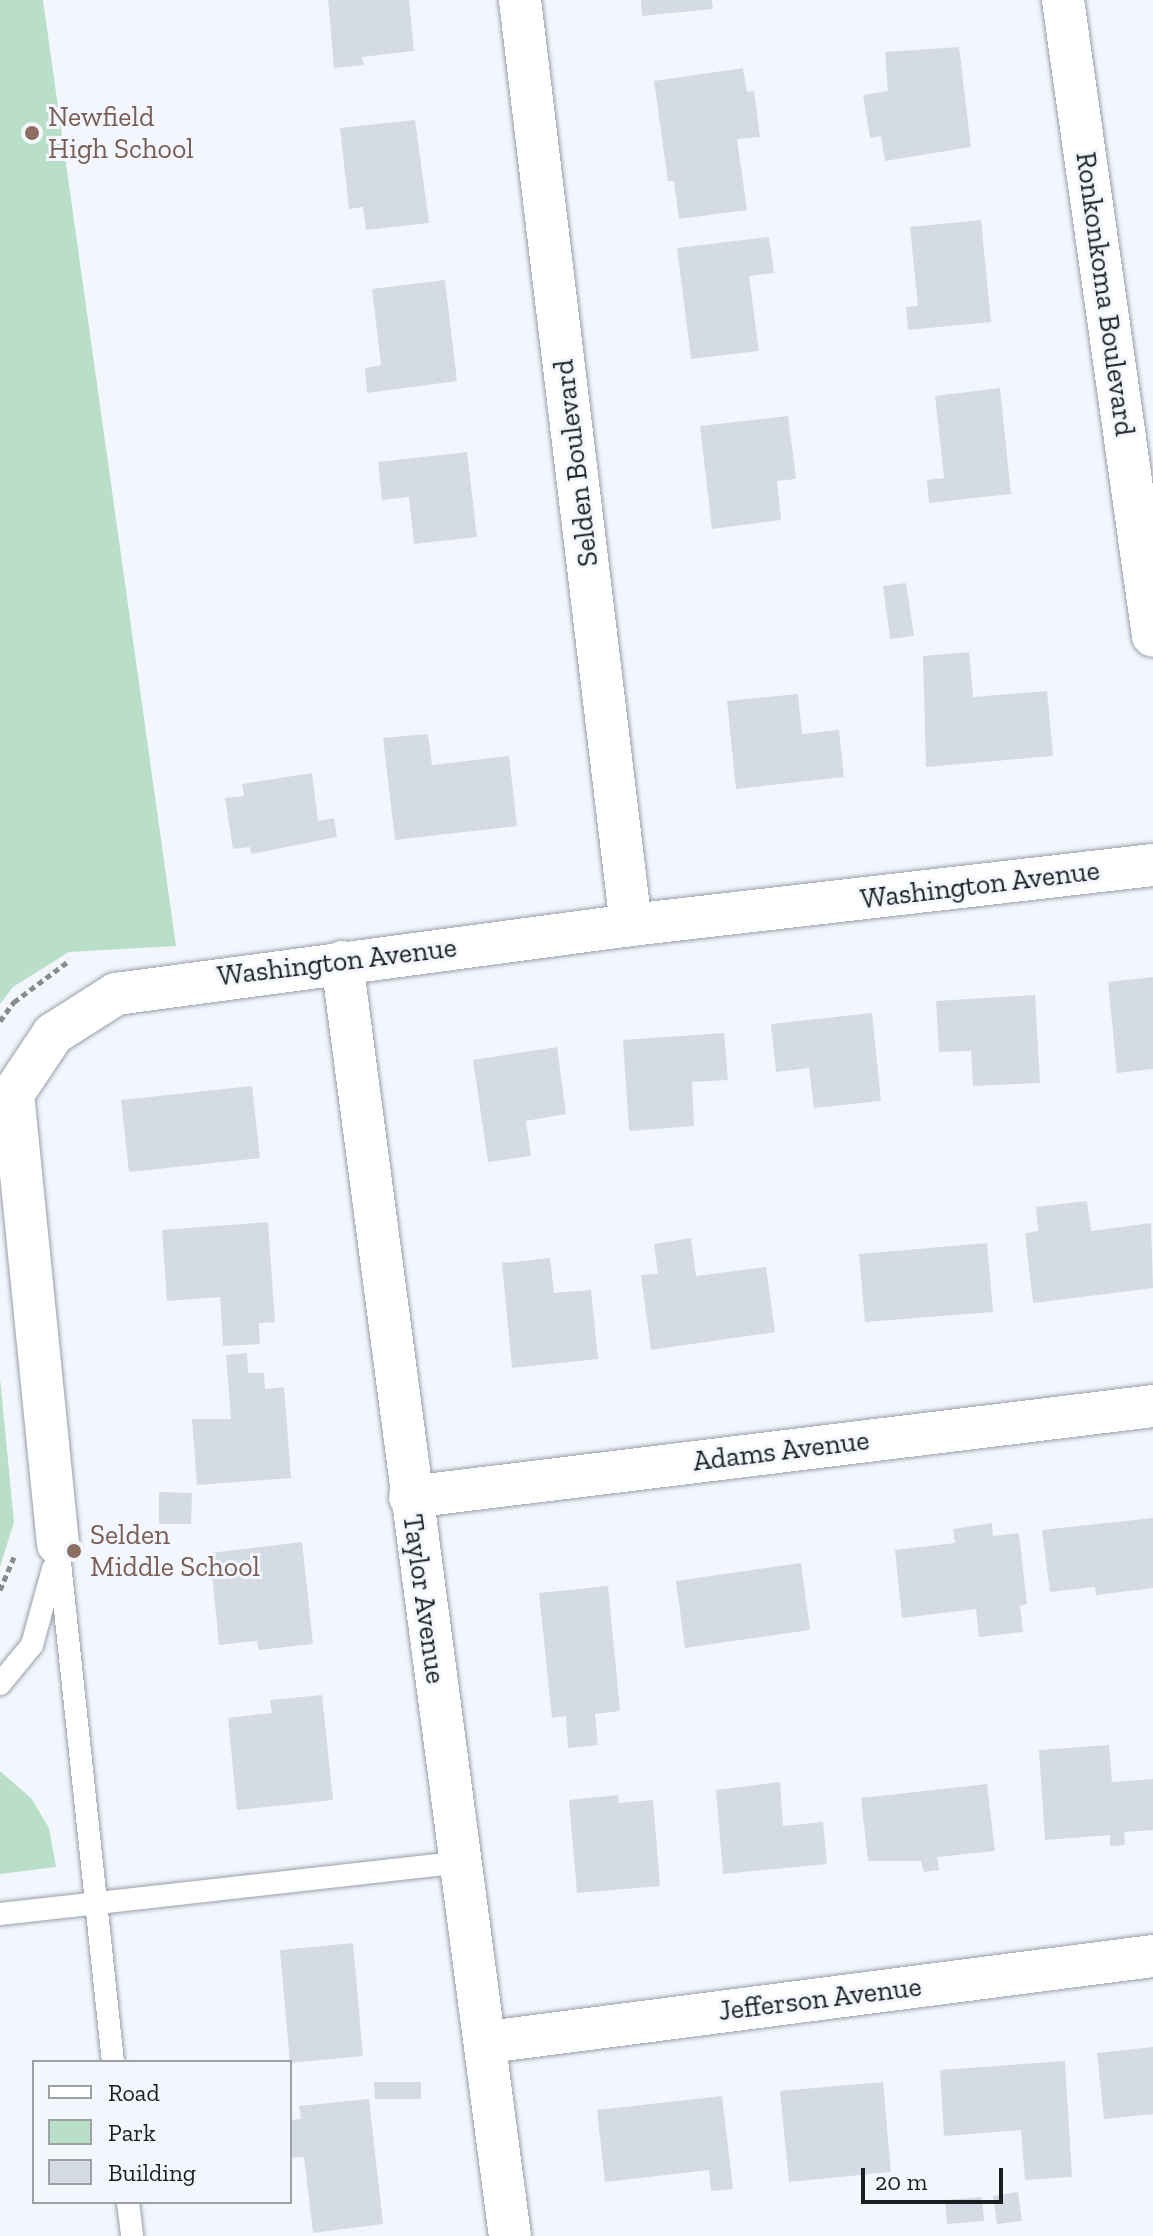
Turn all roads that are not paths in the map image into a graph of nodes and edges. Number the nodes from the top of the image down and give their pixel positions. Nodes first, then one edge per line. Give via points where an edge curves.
1 (520, 0) edge
2 (1063, 0) edge
3 (1153, 636) edge
4 (1153, 865) edge
5 (631, 925) junction
6 (342, 962) junction
7 (1153, 1406) edge
8 (410, 1497) junction
9 (58, 1544) junction
10 (0, 1684) edge
11 (462, 1862) junction
12 (96, 1899) junction
13 (0, 1914) edge
14 (1153, 1956) edge
15 (488, 2042) junction
16 (113, 2060) edge
17 (128, 2204) edge
18 (132, 2236) edge
19 (510, 2236) edge

1 - 5 street, Selden Boulevard
2 - 3 street, Ronkonkoma Boulevard
4 - 5 street, Washington Avenue
5 - 6 street, Washington Avenue
6 - 8 street, Taylor Avenue
6 - 9 street, Washington Avenue via 116,994 53,1034 13,1094
7 - 8 street, Adams Avenue
8 - 11 street, Taylor Avenue
9 - 10 lane via 32,1645
9 - 12 lane
11 - 12 lane
11 - 15 street, Taylor Avenue
12 - 13 lane
12 - 16 lane
14 - 15 street, Jefferson Avenue
15 - 19 street, Taylor Avenue
17 - 18 lane

